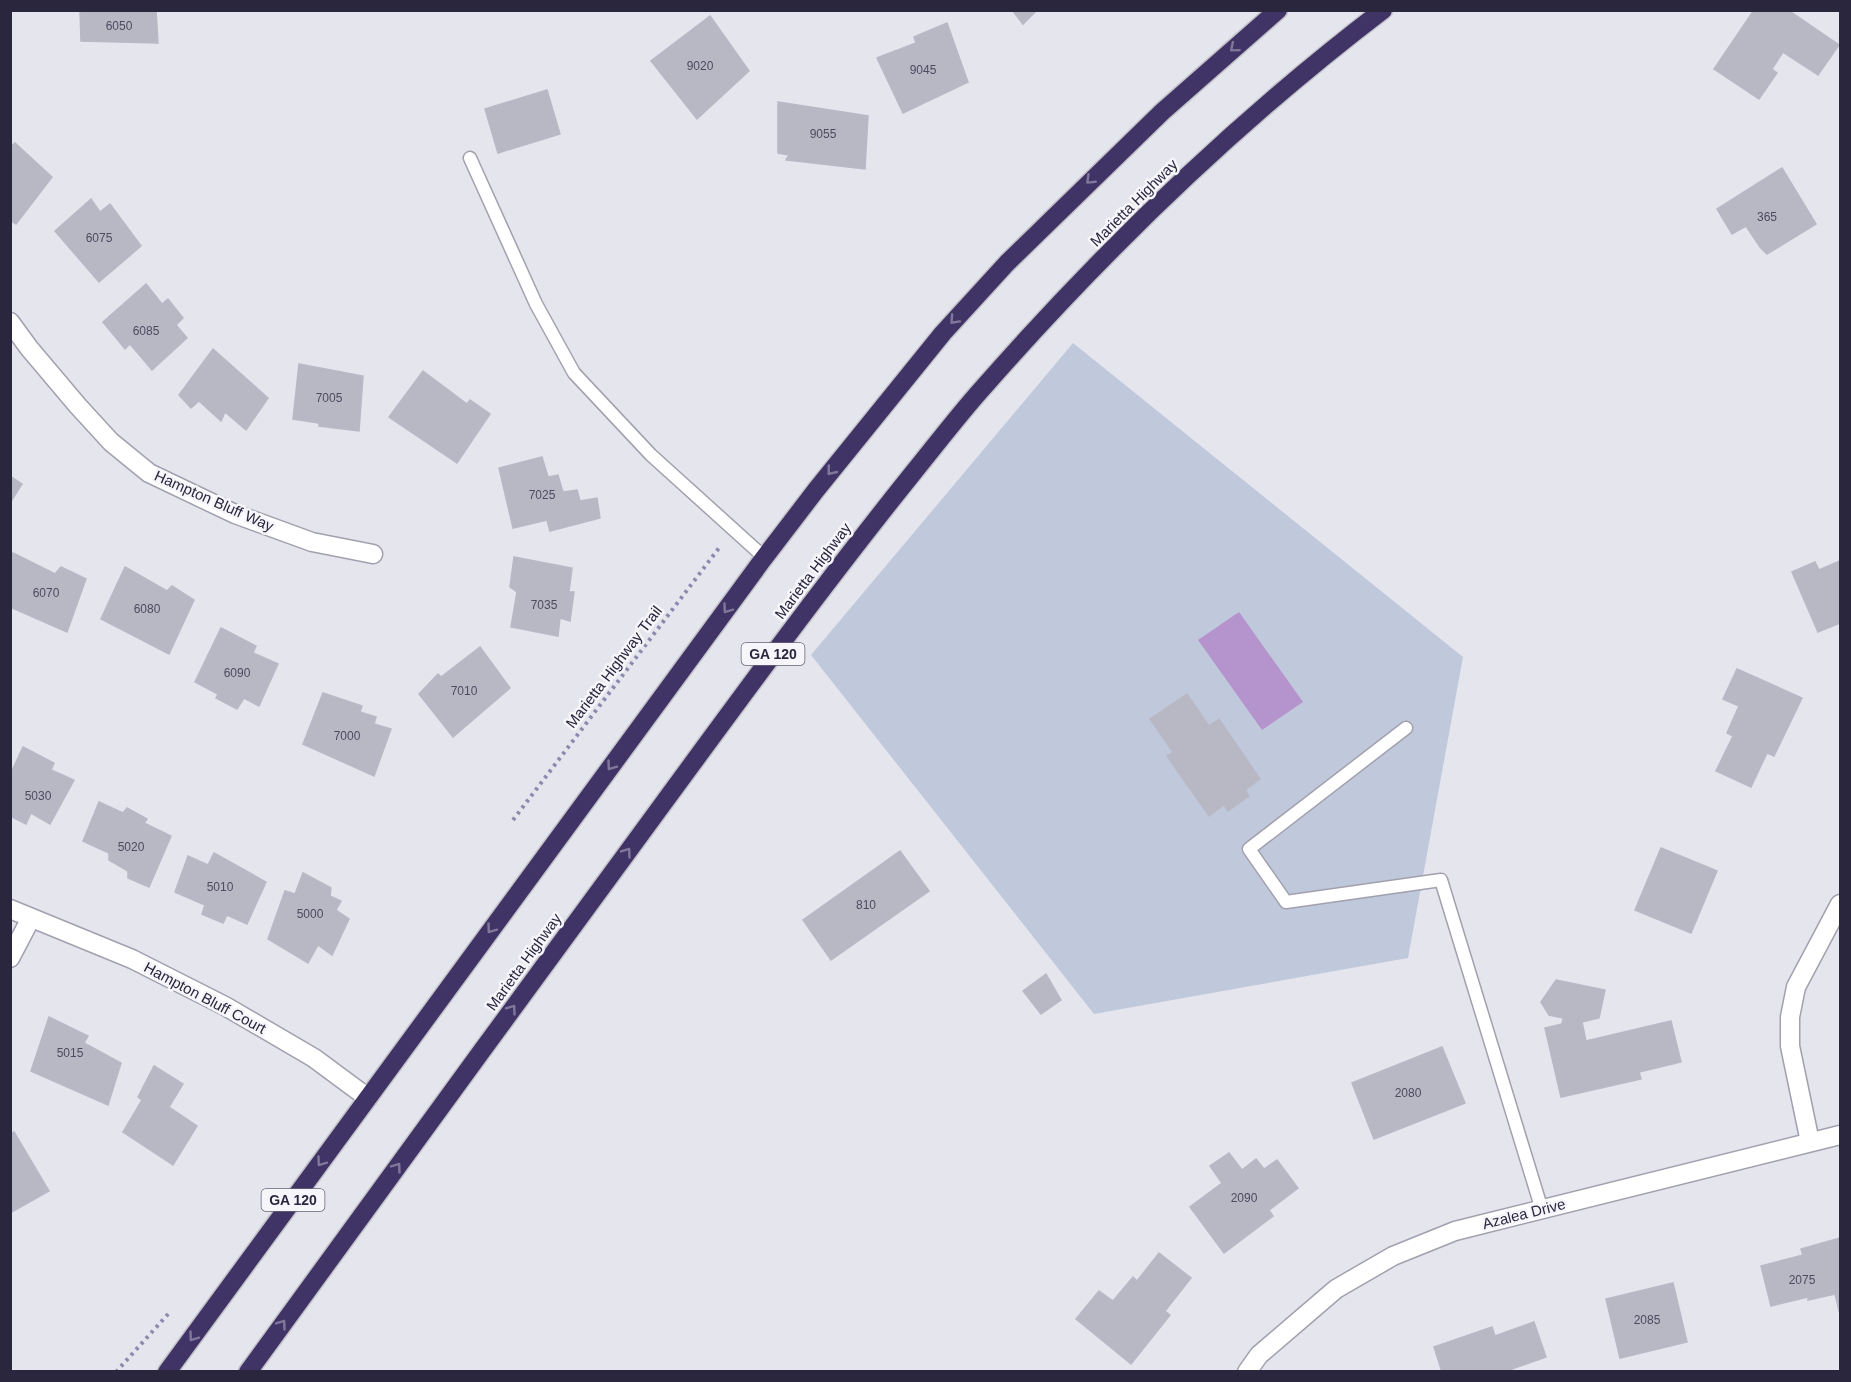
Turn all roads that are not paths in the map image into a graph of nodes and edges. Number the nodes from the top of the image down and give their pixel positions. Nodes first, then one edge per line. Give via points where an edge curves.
1 (1278, 10) edge
2 (1383, 10) edge
3 (470, 158) dead end
4 (10, 322) edge
5 (373, 554) dead end
6 (765, 558) junction
7 (1406, 728) dead end
8 (1840, 904) edge
9 (10, 909) edge
10 (31, 918) junction
11 (10, 958) edge
12 (368, 1098) junction
13 (1840, 1135) edge
14 (1810, 1142) junction
15 (1542, 1209) junction
16 (167, 1371) edge
17 (248, 1371) edge
18 (1247, 1371) edge

1 -> 6 highway, GA 120 via 1162,112 1007,263 943,333
17 -> 2 highway, Marietta Highway / GA 120 via 850,551 977,394 1093,269 1197,166
3 - 6 lane via 536,304 574,373 651,455
4 - 5 street, Hampton Bluff Way via 111,442 149,473 235,514 312,542
6 -> 12 highway, GA 120
7 - 15 lane via 1249,849 1286,902 1441,880
8 - 14 street via 1796,987 1790,1017 1790,1046
9 - 10 street, Hampton Bluff Court
10 - 11 street
10 - 12 street, Hampton Bluff Court via 132,958 225,1006 314,1058
12 -> 16 highway, GA 120
13 - 14 street, Azalea Drive
14 - 15 street, Azalea Drive
15 - 18 street, Azalea Drive via 1455,1231 1393,1256 1336,1289 1259,1355

